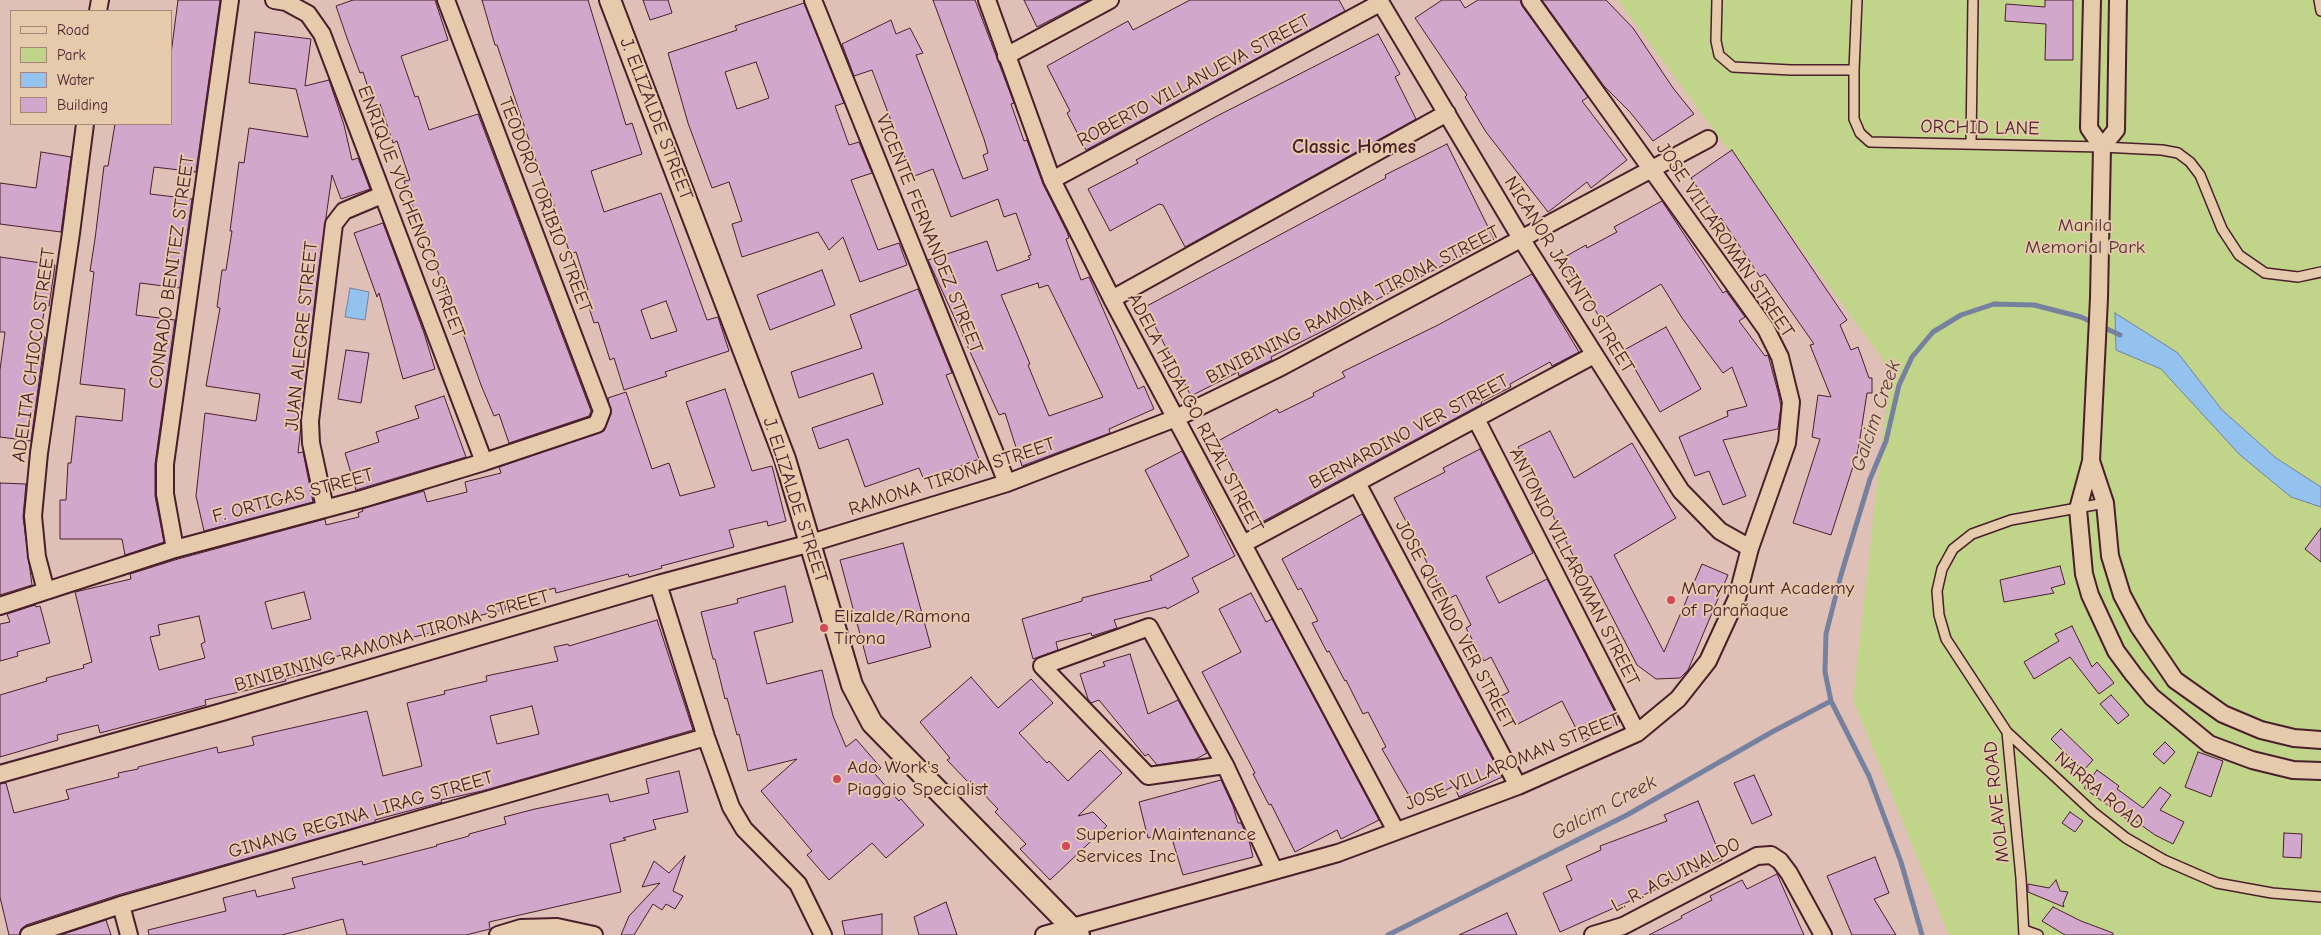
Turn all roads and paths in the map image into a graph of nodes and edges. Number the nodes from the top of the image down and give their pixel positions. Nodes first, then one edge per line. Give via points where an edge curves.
1 (230, 0) edge
2 (274, 0) edge
3 (446, 0) edge
4 (610, 0) edge
5 (814, 0) edge
6 (987, 0) edge
7 (1110, 0) edge
8 (1530, 0) edge
9 (1718, 0) edge
10 (1858, 0) edge
11 (1972, 0) edge
12 (2092, 0) edge
13 (2118, 0) edge
14 (2319, 0) edge
15 (1380, 1) edge
16 (2321, 11) edge
17 (1006, 56) junction
18 (1854, 70) junction
19 (1447, 112) junction
20 (85, 125) edge
21 (1708, 138) dead end
22 (1971, 143) junction
23 (2102, 147) junction
24 (1653, 169) junction
25 (1052, 180) junction
26 (382, 194) junction
27 (1522, 240) junction
28 (2321, 272) edge
29 (1112, 299) junction
30 (1594, 355) junction
31 (1176, 418) junction
32 (1476, 419) junction
33 (597, 424) joint
34 (1119, 442) joint
35 (484, 462) junction
36 (2091, 462) junction
37 (1007, 483) junction
38 (1357, 483) junction
39 (2106, 503) junction
40 (325, 508) junction
41 (2078, 509) junction
42 (1243, 544) junction
43 (804, 545) junction
44 (1750, 548) junction
45 (175, 549) junction
46 (658, 584) junction
47 (46, 591) junction
48 (0, 606) edge
49 (2007, 732) junction
50 (1637, 733) junction
51 (706, 737) junction
52 (2321, 740) edge
53 (1225, 765) junction
54 (2321, 771) edge
55 (0, 774) edge
56 (1518, 786) junction
57 (1396, 832) junction
58 (1274, 870) junction
59 (2321, 897) edge
60 (121, 905) junction
61 (1625, 930) edge
62 (1076, 931) edge
63 (2024, 932) edge
64 (29, 935) edge
65 (129, 935) edge
66 (498, 935) edge
67 (594, 935) edge
68 (823, 935) edge
69 (1044, 935) edge
70 (1593, 935) edge
71 (1823, 935) edge
72 (2038, 935) edge

1 - 45 street, CONRADO BENITEZ STREET via 165,464 165,494
2 - 26 street, ENRIQUE YUCHENGCO STREET via 286,2 308,14 322,34
3 - 33 street, TEODORO TORIBIO STREET via 602,411
4 - 43 street, J. ELIZALDE STREET via 785,458
5 - 37 street, VICENTE FERNANDEZ STREET
6 - 17 street, ADELA HIDALGO RIZAL STREET
7 - 17 street
8 - 24 street, JOSE VILLAROMAN STREET
9 - 18 lane via 1717,48 1719,55 1733,67
10 - 18 lane
11 - 22 lane
12 - 23 street via 2089,128
13 - 23 street via 2116,130
14 - 16 lane
15 - 19 street, NICANOR JACINTO STREET
15 - 25 street, ROBERTO VILLANUEVA STREET
17 - 25 street, ADELA HIDALGO RIZAL STREET
18 - 22 lane, ORCHID LANE via 1854,119 1860,133 1870,142
19 - 27 street, NICANOR JACINTO STREET
19 - 29 street
20 - 47 street, ADELITA CHIOCO STREET via 36,489 37,558
21 - 24 street, BINIBINING RAMONA TIRONA STREET
22 - 23 lane, ORCHID LANE
23 - 28 lane, ORCHID LANE via 2178,153 2200,174 2222,229 2239,255 2265,273 2298,277
23 - 36 street via 2097,362
24 - 27 street, BINIBINING RAMONA TIRONA STREET
24 - 44 street, JOSE VILLAROMAN STREET via 1766,329 1780,357 1791,402 1787,443
25 - 29 street, ADELA HIDALGO RIZAL STREET
26 - 35 street, ENRIQUE YUCHENGCO STREET
26 - 40 street, JUAN ALEGRE STREET via 344,210 334,224 310,421 311,443
27 - 30 street, NICANOR JACINTO STREET
27 - 31 street, BINIBINING RAMONA TIRONA STREET via 1281,367
29 - 31 street, ADELA HIDALGO RIZAL STREET
30 - 32 street, BERNARDINO VER STREET
30 - 44 street, NICANOR JACINTO STREET via 1681,491 1720,531
31 - 34 street, BINIBINING RAMONA TIRONA STREET
31 - 42 street, ADELA HIDALGO RIZAL STREET
32 - 38 street, BERNARDINO VER STREET
32 - 50 street, ANTONIO VILLAROMAN STREET
33 - 35 street, F. ORTIGAS STREET
34 - 37 street, RAMONA TIRONA STREET
35 - 40 street, F. ORTIGAS STREET
36 - 39 street
36 - 41 street
37 - 43 street, RAMONA TIRONA STREET
38 - 42 street, BERNARDINO VER STREET
38 - 56 street, JOSE QUENDO VER STREET
39 - 41 lane, MOLAVE ROAD
39 - 52 street via 2110,556 2122,595 2175,680 2223,714 2261,730
40 - 45 street, F. ORTIGAS STREET
41 - 49 lane, MOLAVE ROAD via 2011,520 1972,534 1953,549 1942,569 1937,591 1946,639
41 - 54 street via 2084,574 2090,596 2116,651 2152,697 2209,744 2268,764 2293,770
42 - 57 street, ADELA HIDALGO RIZAL STREET
43 - 46 street, BINIBINING RAMONA TIRONA STREET
43 - 62 street, J. ELIZALDE STREET via 852,685 872,723
44 - 50 street, JOSE VILLAROMAN STREET via 1737,598 1708,661 1678,699
45 - 47 street, F. ORTIGAS STREET
46 - 51 street
46 - 55 street, BINIBINING RAMONA TIRONA STREET
47 - 48 street, F. ORTIGAS STREET
49 - 59 lane, NARRA ROAD via 2093,812 2126,838 2164,860 2217,883 2272,893
49 - 63 lane, MOLAVE ROAD
50 - 56 street, JOSE VILLAROMAN STREET
51 - 60 street, GINANG REGINA LIRAG STREET
51 - 68 street via 731,807 744,829 798,884
53 - 53 street via 1149,627 1042,666 1148,776
53 - 58 street
56 - 57 street, JOSE VILLAROMAN STREET
57 - 58 street, JOSE VILLAROMAN STREET via 1338,853
58 - 62 street, JOSE VILLAROMAN STREET
60 - 64 street, GINANG REGINA LIRAG STREET
60 - 65 street
61 - 70 street, L. R. AGUINALDO
61 - 71 street, L. R. AGUINALDO via 1757,856 1771,855 1789,873
62 - 69 street, JOSE VILLAROMAN STREET
63 - 72 lane
66 - 67 street via 521,928 557,927

